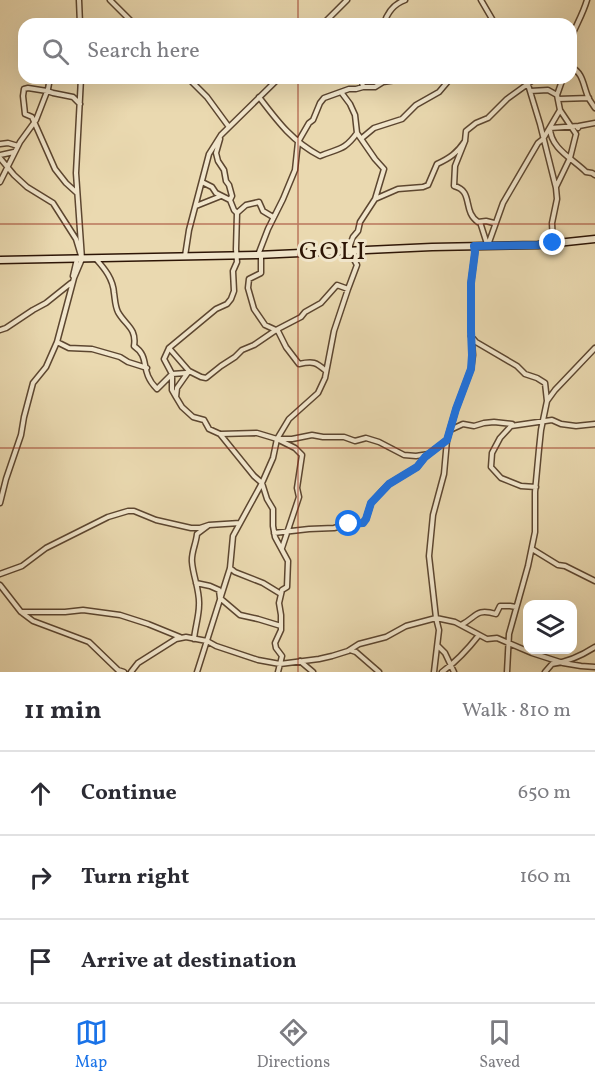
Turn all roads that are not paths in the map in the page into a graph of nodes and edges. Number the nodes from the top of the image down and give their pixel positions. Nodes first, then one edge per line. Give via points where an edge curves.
1 (80, 0) edge
2 (110, 0) edge
3 (347, 0) edge
4 (405, 0) edge
5 (481, 0) edge
6 (587, 0) edge
7 (80, 18) edge
8 (128, 18) edge
9 (329, 18) edge
10 (385, 18) edge
11 (492, 18) edge
12 (577, 23) edge
13 (577, 70) edge
14 (49, 84) edge
15 (81, 84) edge
16 (194, 84) edge
17 (273, 84) edge
18 (362, 84) edge
19 (379, 84) edge
20 (445, 84) edge
21 (528, 84) joint
22 (561, 84) edge
23 (363, 87) junction
24 (47, 91) junction
25 (530, 91) junction
26 (341, 92) junction
27 (259, 97) junction
28 (558, 97) junction
29 (589, 98) junction
30 (80, 104) junction
31 (595, 108) edge
32 (560, 110) junction
33 (34, 122) junction
34 (595, 123) edge
35 (579, 126) junction
36 (229, 127) junction
37 (550, 128) junction
38 (572, 128) junction
39 (357, 133) junction
40 (576, 134) junction
41 (221, 135) junction
42 (362, 138) junction
43 (543, 139) junction
44 (465, 141) junction
45 (298, 142) junction
46 (0, 144) edge
47 (18, 146) junction
48 (15, 152) junction
49 (0, 156) edge
50 (570, 158) junction
51 (8, 167) junction
52 (595, 175) edge
53 (0, 182) edge
54 (202, 182) junction
55 (556, 188) junction
56 (78, 193) junction
57 (222, 196) junction
58 (375, 199) junction
59 (230, 200) junction
60 (196, 206) junction
61 (237, 213) junction
62 (273, 217) junction
63 (480, 222) junction
64 (494, 223) junction
65 (595, 238) edge
66 (553, 243) junction
67 (474, 246) junction
68 (487, 246) junction
69 (350, 252) junction
70 (259, 255) junction
71 (185, 256) junction
72 (236, 256) junction
73 (95, 258) junction
74 (80, 259) junction
75 (0, 260) edge
76 (348, 289) junction
77 (0, 330) edge
78 (276, 330) junction
79 (471, 335) junction
80 (57, 342) junction
81 (169, 348) junction
82 (595, 348) edge
83 (147, 368) junction
84 (326, 371) junction
85 (188, 372) junction
86 (172, 374) junction
87 (176, 397) junction
88 (547, 401) junction
89 (543, 420) junction
90 (595, 424) edge
91 (515, 425) junction
92 (450, 430) junction
93 (220, 434) junction
94 (277, 439) junction
95 (447, 440) junction
96 (429, 454) junction
97 (262, 483) junction
98 (536, 487) junction
99 (0, 502) edge
100 (240, 524) junction
101 (209, 525) junction
102 (288, 531) junction
103 (274, 533) junction
104 (282, 549) junction
105 (532, 549) junction
106 (230, 567) junction
107 (0, 574) edge
108 (595, 581) edge
109 (196, 583) junction
110 (0, 585) edge
111 (281, 594) junction
112 (220, 598) junction
113 (516, 607) junction
114 (21, 612) junction
115 (436, 618) junction
116 (461, 625) junction
117 (281, 626) junction
118 (479, 635) junction
119 (182, 638) junction
120 (194, 639) junction
121 (207, 641) junction
122 (508, 643) junction
123 (438, 645) junction
124 (595, 647) edge
125 (350, 650) junction
126 (299, 661) junction
127 (563, 663) junction
128 (280, 664) junction
129 (451, 665) junction
130 (595, 667) edge
131 (124, 672) edge
132 (131, 672) edge
133 (196, 672) edge
134 (278, 672) edge
135 (313, 672) edge
136 (379, 672) edge
137 (434, 672) edge
138 (442, 672) edge
139 (454, 672) edge
140 (508, 672) edge
141 (545, 672) edge

1 - 7 street
2 - 8 street
3 - 9 street
4 - 10 street
5 - 11 street
6 - 12 street
13 - 29 street
14 - 24 street
15 - 30 street
16 - 36 street
17 - 27 street
18 - 23 street
19 - 23 street
20 - 42 street via 402,119 374,128
21 - 25 street
21 - 44 street via 466,131
22 - 28 street
23 - 26 street
24 - 30 street via 73,97
24 - 33 street
24 - 33 street via 24,89 25,114
25 - 28 street via 548,90
25 - 43 street
26 - 39 street via 355,115
26 - 45 street via 324,98
27 - 36 street
27 - 45 street
28 - 29 street
28 - 32 street
29 - 31 street
30 - 56 street
32 - 37 street
32 - 38 street
33 - 47 street
33 - 56 street via 56,169
34 - 35 street
35 - 38 street
35 - 40 street
36 - 41 street
37 - 38 street
37 - 43 street
37 - 50 street via 552,141
38 - 40 street
39 - 42 street
39 - 45 street via 342,149 320,156
40 - 50 street
41 - 54 street via 209,154
41 - 59 street via 216,153 230,185
42 - 58 street via 384,169
43 - 55 street
43 - 64 street via 522,168
44 - 58 street via 449,159 437,164 428,185 398,189
44 - 63 street via 455,166 454,186 466,194 471,218
45 - 62 street via 295,170
46 - 47 street
47 - 48 street
48 - 49 street
48 - 51 street
49 - 51 street
50 - 52 street
50 - 55 street
51 - 53 street
51 - 74 street via 27,187 53,203 76,239
54 - 57 street
54 - 60 street
55 - 66 street
56 - 74 street
57 - 59 street
57 - 60 street
58 - 69 street via 360,222
59 - 61 street
60 - 71 street
61 - 62 street via 246,205 259,202 263,211
61 - 72 street
62 - 70 street
63 - 64 street
63 - 68 street
64 - 68 street
65 - 66 main road
66 - 68 main road
67 - 68 main road
67 - 69 main road
67 - 79 street
69 - 70 main road
69 - 76 street via 357,265
70 - 72 main road
70 - 78 street via 261,273 249,279 248,288 254,309 265,325
71 - 72 main road
71 - 73 main road
72 - 81 street via 231,299
73 - 74 main road
73 - 83 street via 111,280 118,312 132,329 134,346 142,353
74 - 75 main road
74 - 77 street via 71,283
74 - 80 street
76 - 78 street via 337,285 321,303
76 - 84 street
78 - 84 street via 299,364 312,362
78 - 85 street via 207,378
79 - 88 street via 476,342 545,384
79 - 92 street via 471,369
80 - 83 street via 69,348 92,349 120,357
80 - 99 street via 46,367 33,383
81 - 85 street
81 - 86 street via 164,359
82 - 88 street
83 - 86 street via 147,375 157,389
84 - 94 street via 318,393 289,419
85 - 86 street
85 - 87 street
86 - 87 street
87 - 93 street via 193,417 204,420 209,429
88 - 89 street
89 - 90 street via 576,426
89 - 91 street
89 - 98 street
91 - 92 street via 463,424
91 - 98 street via 500,438 492,453 491,467 501,478
92 - 95 street
93 - 94 street via 257,432
93 - 97 street
94 - 96 street via 312,435 355,441 366,438 404,455
94 - 97 street
94 - 102 street via 302,455 299,497
95 - 96 street
95 - 115 street via 429,556
96 - 102 street via 381,492 371,503 363,523
97 - 100 street
97 - 103 street via 273,508
98 - 105 street
100 - 101 street
100 - 106 street via 233,536
101 - 107 street via 192,528 128,511 108,517 46,548 22,566
101 - 109 street via 197,534 192,554
102 - 103 street
102 - 104 street
103 - 104 street
104 - 111 street via 288,572 287,587
105 - 108 street
105 - 113 street
106 - 111 street
106 - 112 street
109 - 112 street via 219,590
109 - 120 street via 200,604
110 - 114 street
111 - 117 street
112 - 117 street via 240,615
112 - 121 street
113 - 116 street via 500,606 496,614 476,613
113 - 122 street
114 - 119 street via 83,610 120,615
114 - 131 street via 33,621 89,642
115 - 116 street
115 - 123 street
115 - 125 street via 405,626
116 - 118 street
117 - 128 street via 275,643 282,656
118 - 122 street
118 - 129 street
119 - 120 street
119 - 132 street via 138,663
120 - 121 street
121 - 128 street
121 - 133 street
122 - 127 street
122 - 140 street
123 - 129 street
123 - 137 street
124 - 127 street
125 - 126 street via 319,660
125 - 136 street
126 - 128 street
126 - 135 street
127 - 130 street
127 - 141 street via 552,664
128 - 134 street
129 - 138 street
129 - 139 street

